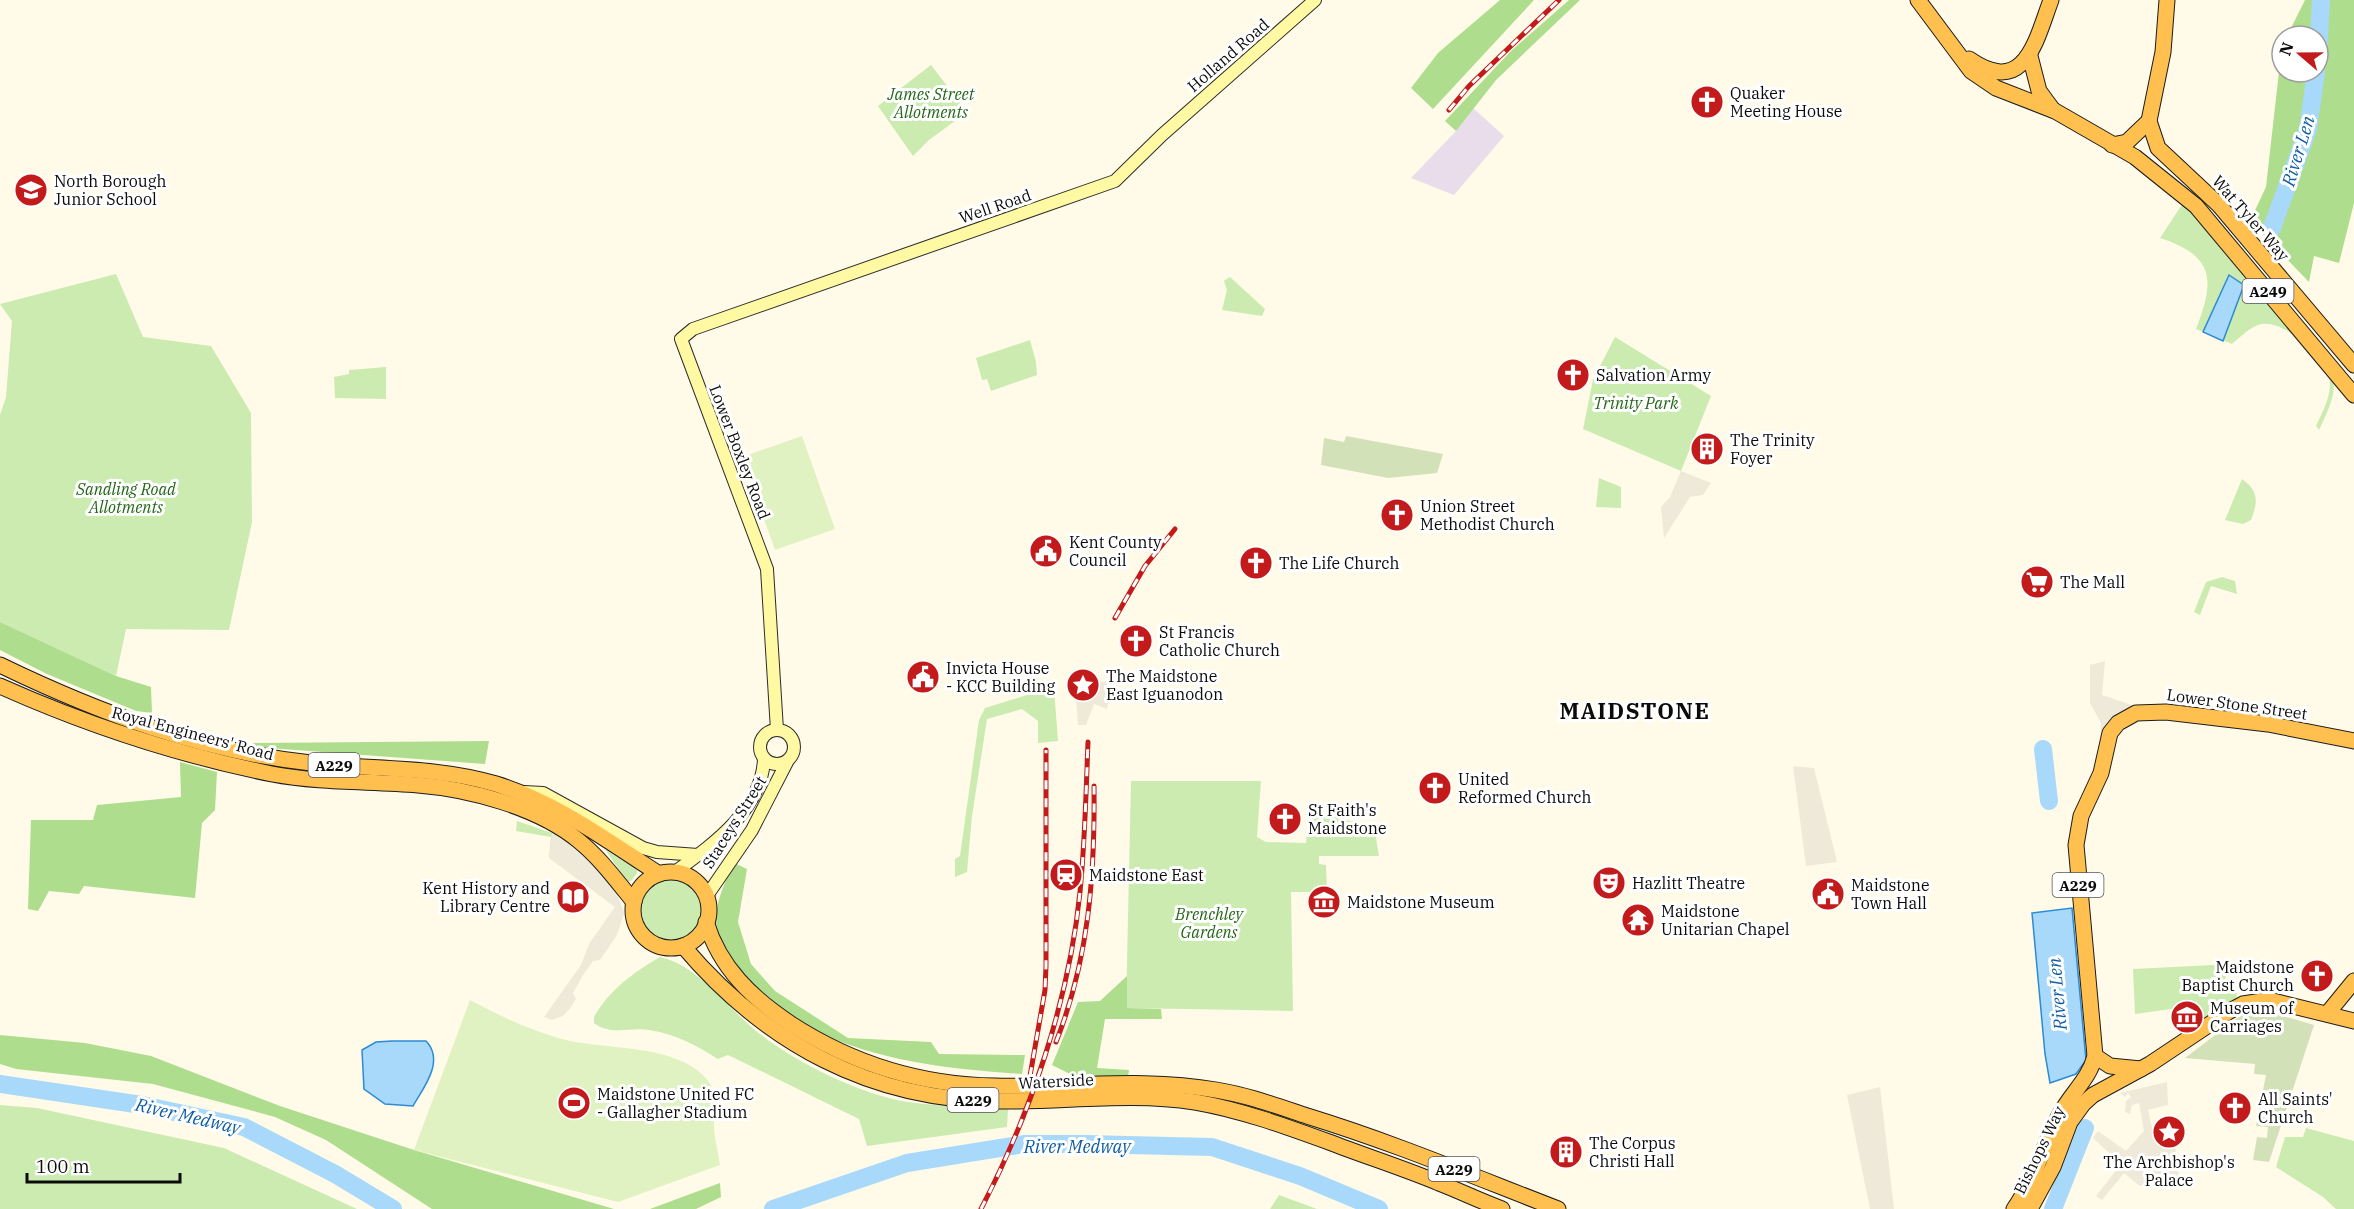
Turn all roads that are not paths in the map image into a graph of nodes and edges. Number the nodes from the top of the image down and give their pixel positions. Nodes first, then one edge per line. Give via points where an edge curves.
1 (1315, 0) edge
2 (1918, 0) edge
3 (2051, 0) edge
4 (2167, 0) edge
5 (1957, 51) junction
6 (2030, 56) junction
7 (2055, 111) junction
8 (2149, 121) junction
9 (1162, 135) joint
10 (2112, 145) junction
11 (823, 282) joint
12 (2354, 365) edge
13 (2354, 395) edge
14 (0, 665) edge
15 (0, 686) edge
16 (777, 730) junction
17 (2354, 741) edge
18 (765, 759) junction
19 (787, 762) junction
20 (516, 792) junction
21 (698, 855) junction
22 (667, 873) junction
23 (706, 897) junction
24 (634, 902) junction
25 (706, 922) junction
26 (683, 946) junction
27 (2354, 981) edge
28 (2328, 1014) junction
29 (2354, 1021) edge
30 (2095, 1056) junction
31 (2140, 1069) junction
32 (1502, 1209) edge
33 (1558, 1209) edge
34 (2014, 1209) edge
35 (2030, 1209) edge

1 - 9 main road, Holland Road
2 - 5 highway, A249
3 - 6 highway
4 - 8 highway via 2163,52
5 - 6 highway, A249 via 1978,66 1997,72 2010,70
5 - 7 highway, A249 via 1971,71 1995,88
6 - 7 highway via 2039,91
7 - 10 highway, A249
8 - 10 highway via 2127,142
8 - 12 highway, Wat Tyler Way / A249 via 2158,148 2219,205
9 - 11 main road, Well Road via 1115,181
10 - 13 highway, Wat Tyler Way / A249 via 2135,157 2196,206
11 - 16 main road, Lower Boxley Road via 693,329 681,339 767,568
14 - 20 highway, Royal Engineers' Road / A229 via 127,721 221,748 311,763 470,777
15 - 24 highway, Royal Engineers' Road / A229 via 90,723 213,760 298,777 459,790 505,803 578,840
16 - 18 main road via 762,740 760,750
16 - 19 main road via 788,733 794,742 794,753
17 - 30 highway, Lower Stone Street / A229 via 2268,724 2166,712 2145,711 2118,723 2110,733 2101,772 2081,816 2076,845
18 - 19 main road via 775,764
18 - 21 main road, Staceys Street via 760,782 747,806 723,836
19 - 23 main road, Staceys Street via 752,830
20 - 21 main road via 543,793 643,848
20 - 22 highway, Royal Engineers' Road / A229 via 573,818
21 - 22 main road, Staceys Street
22 - 23 highway via 694,880
22 - 24 highway via 643,884
23 - 25 highway
24 - 26 highway via 634,921 645,938 664,947
25 - 26 highway via 693,940
25 - 33 highway, Waterside / A229 via 713,943 733,976 766,1008 819,1042 878,1067 949,1083 995,1086 1127,1082 1216,1090 1371,1137
26 - 32 highway, Waterside / A229 via 706,974 784,1039 872,1081 946,1098 1000,1101 1123,1096 1195,1102 1263,1119
27 - 28 highway
28 - 29 highway, Bishops Way
28 - 31 highway, Bishops Way via 2269,1000 2243,1004
30 - 31 highway via 2110,1066
30 - 34 highway, Bishops Way / A229 via 2084,1083 2060,1115 2030,1184
31 - 35 highway, Bishops Way via 2093,1095 2077,1112

